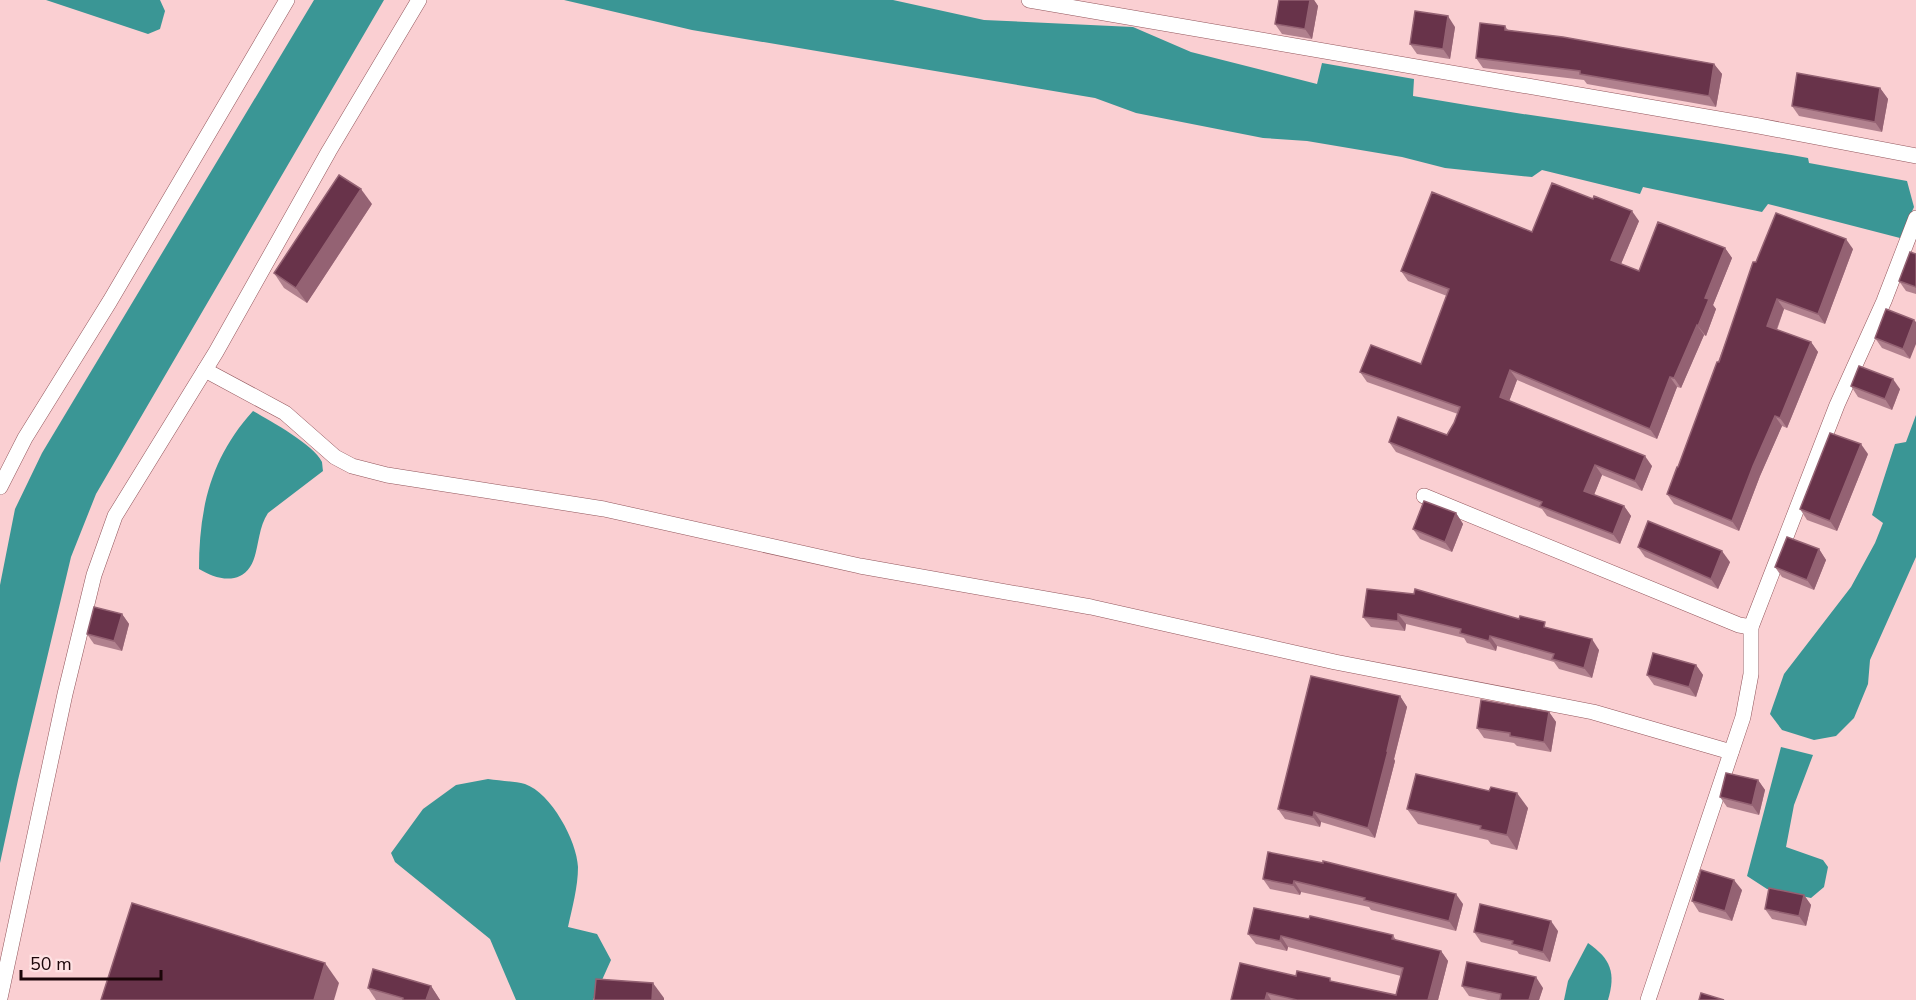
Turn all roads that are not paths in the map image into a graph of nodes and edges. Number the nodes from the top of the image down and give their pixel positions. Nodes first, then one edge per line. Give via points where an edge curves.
1 (287, 0) edge
2 (419, 0) edge
3 (1029, 0) edge
4 (1916, 156) edge
5 (1916, 218) edge
6 (205, 370) junction
7 (0, 487) edge
8 (1424, 496) dead end
9 (1750, 627) junction
10 (1731, 752) junction
11 (0, 998) edge
12 (1648, 1000) edge

1 - 7 street via 25,438
2 - 6 street
3 - 4 street
5 - 9 street
6 - 10 street via 285,413 335,457 387,475 604,509 860,566 1091,607 1335,662 1593,712
6 - 11 street via 116,516 94,576
8 - 9 street
9 - 10 street via 1751,674
10 - 12 street

